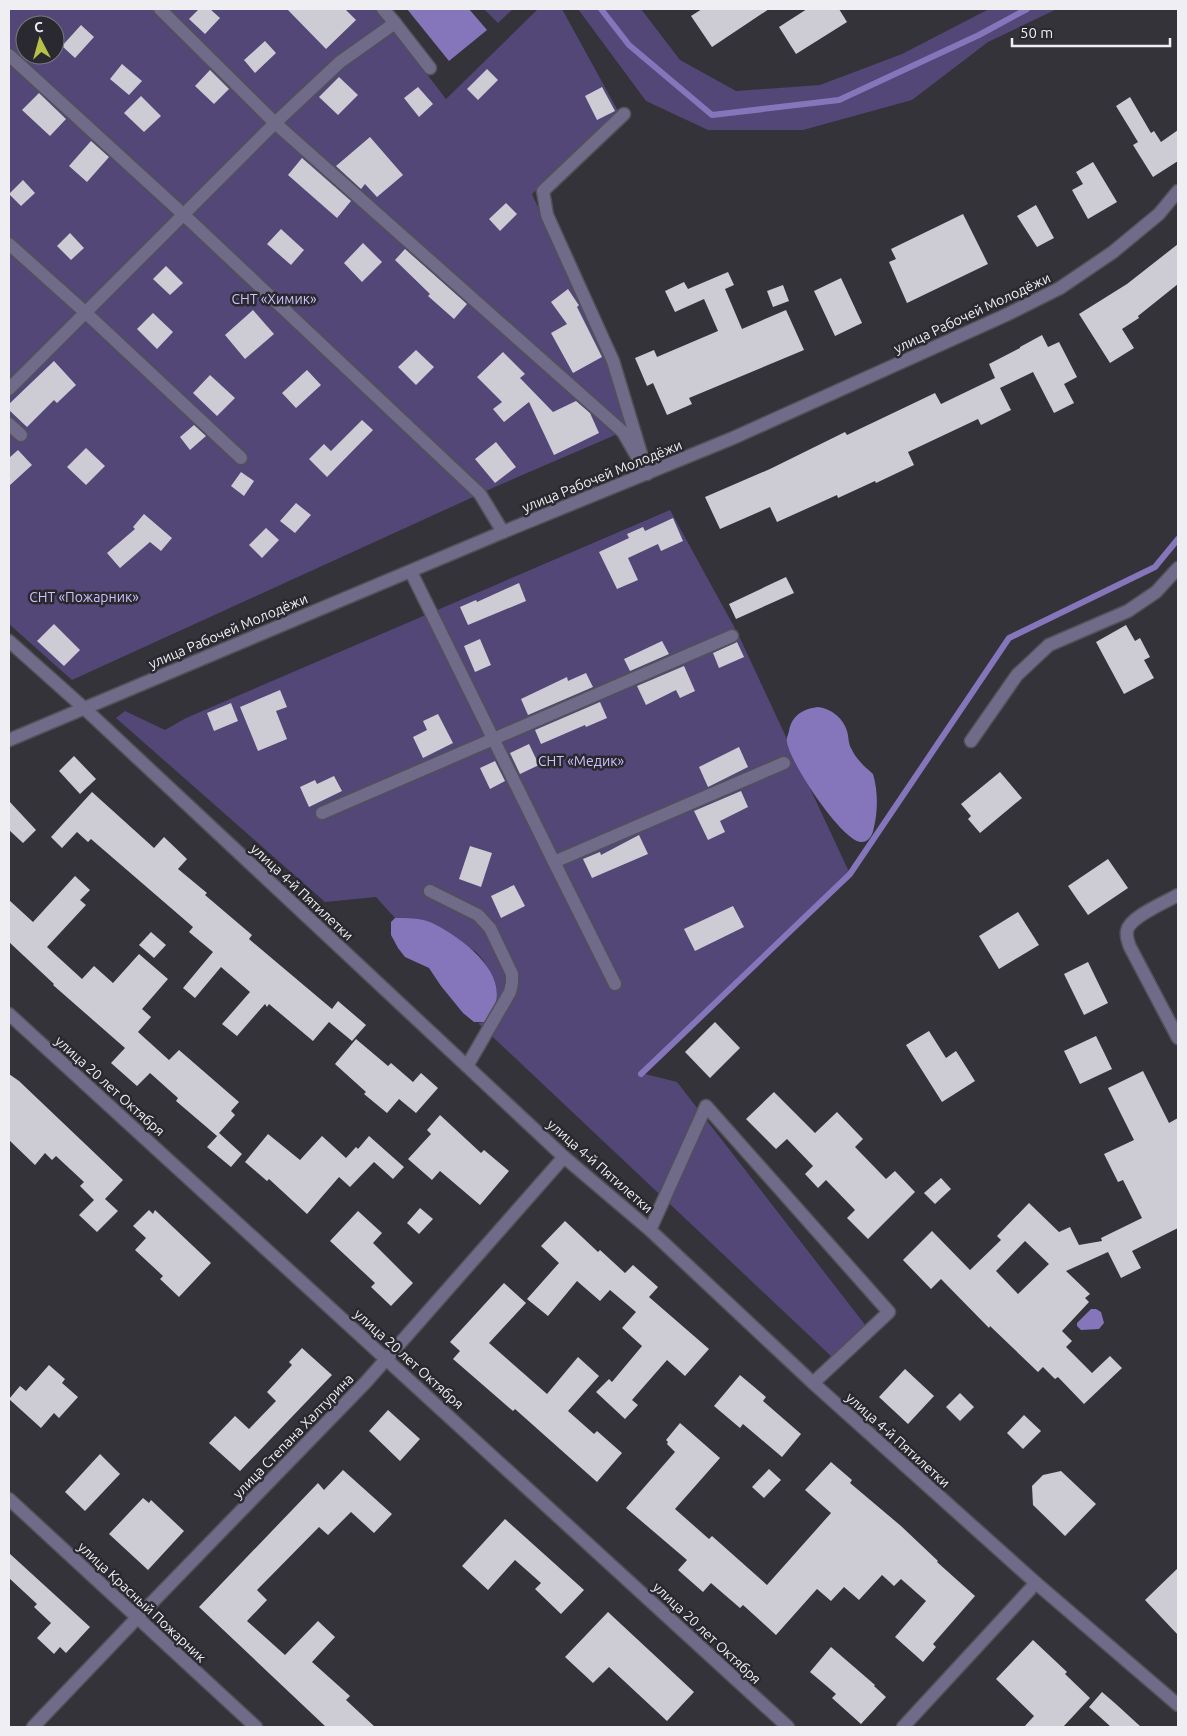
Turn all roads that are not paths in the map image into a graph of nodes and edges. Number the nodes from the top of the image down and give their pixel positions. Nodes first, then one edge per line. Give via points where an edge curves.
1 (160, 9) edge
2 (383, 9) edge
3 (395, 23) junction
4 (9, 55) edge
5 (430, 68) dead end
6 (624, 114) dead end
7 (275, 122) junction
8 (1178, 191) edge
9 (184, 215) junction
10 (9, 244) edge
11 (86, 313) junction
12 (9, 389) edge
13 (9, 424) edge
14 (22, 435) dead end
15 (241, 458) dead end
16 (647, 474) junction
17 (503, 532) junction
18 (1178, 568) edge
19 (411, 572) junction
20 (732, 636) dead end
21 (9, 641) edge
22 (84, 708) junction
23 (493, 739) junction
24 (9, 740) edge
25 (971, 742) dead end
26 (784, 763) dead end
27 (322, 813) dead end
28 (554, 862) junction
29 (430, 891) dead end
30 (1178, 896) edge
31 (615, 984) dead end
32 (9, 1014) edge
33 (1178, 1038) edge
34 (467, 1066) junction
35 (564, 1157) junction
36 (650, 1230) junction
37 (387, 1359) junction
38 (813, 1383) junction
39 (9, 1499) edge
40 (1036, 1583) junction
41 (136, 1618) junction
42 (1178, 1705) edge
43 (33, 1727) edge
44 (256, 1727) edge
45 (788, 1727) edge
46 (903, 1727) edge

1 - 7 street
2 - 3 street
3 - 5 street
3 - 7 street via 340,62
4 - 9 street
6 - 16 street via 543,191 547,215 613,362
7 - 9 street
7 - 16 street via 623,432
8 - 16 street, улица Рабочей Молодёжи via 1159,214 1060,288 979,328
9 - 11 street
9 - 17 street via 480,494
10 - 11 street
11 - 12 street
11 - 15 street
13 - 14 street
16 - 17 street, улица Рабочей Молодёжи
17 - 19 street, улица Рабочей Молодёжи
18 - 25 street via 1156,592 1128,611 1048,645 1017,675
19 - 22 street, улица Рабочей Молодёжи
19 - 23 street
20 - 23 street
21 - 22 street, улица 4-й Пятилетки
22 - 24 street, улица Рабочей Молодёжи
22 - 34 street, улица 4-й Пятилетки
23 - 27 street
23 - 28 street
26 - 28 street
28 - 31 street
29 - 34 street via 478,916 490,928 512,974 510,992
30 - 33 street via 1136,918 1127,931 1130,947
32 - 37 street, улица 20 лет Октября
34 - 35 street, улица 4-й Пятилетки
35 - 36 street, улица 4-й Пятилетки
35 - 37 street, улица Степана Халтурина
36 - 38 street, улица 4-й Пятилетки
36 - 38 street via 706,1106 889,1312
37 - 41 street, улица Степана Халтурина
37 - 45 street, улица 20 лет Октября
38 - 40 street, улица 4-й Пятилетки
39 - 41 street, улица Красный Пожарник
40 - 42 street, улица 4-й Пятилетки
40 - 46 street
41 - 43 street, улица Степана Халтурина
41 - 44 street, улица Красный Пожарник

